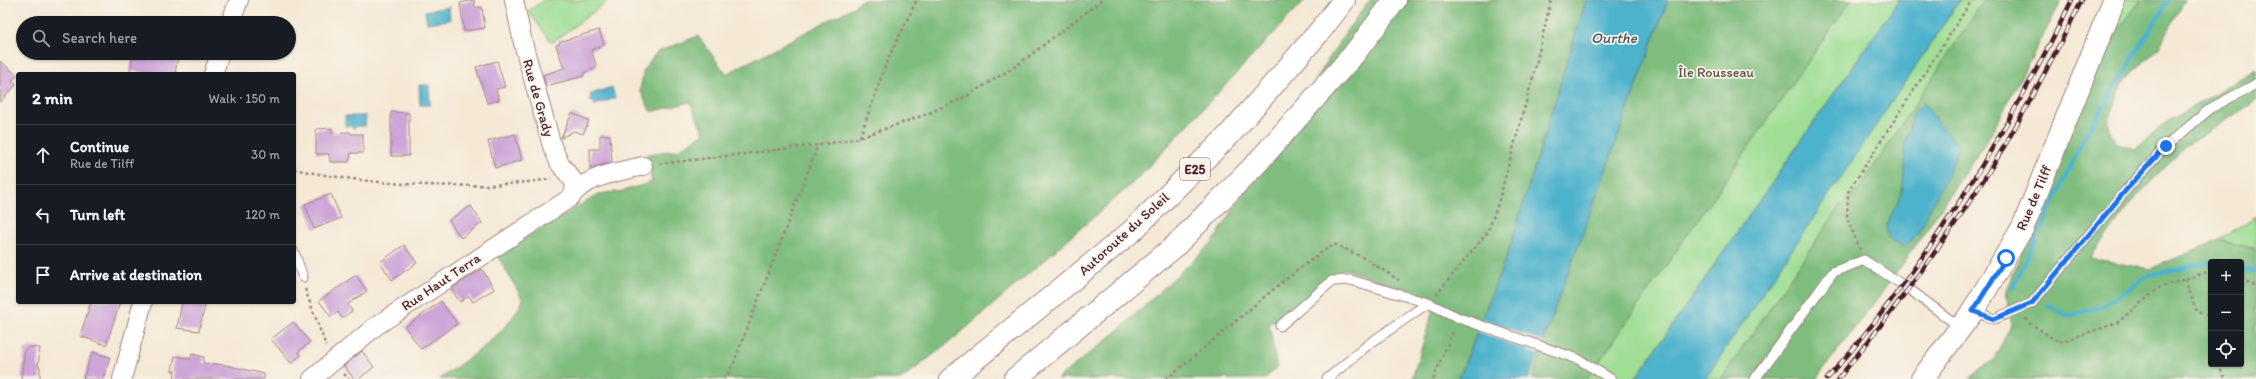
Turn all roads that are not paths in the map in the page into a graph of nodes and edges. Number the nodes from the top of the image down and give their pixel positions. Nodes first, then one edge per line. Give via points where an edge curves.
1 (239, 0) edge
2 (514, 0) edge
3 (1344, 0) edge
4 (1394, 0) edge
5 (2114, 0) edge
6 (233, 16) edge
7 (217, 60) edge
8 (213, 72) edge
9 (2256, 84) edge
10 (643, 166) road end
11 (572, 184) junction
12 (296, 258) edge
13 (303, 277) road end
14 (1428, 303) junction
15 (142, 304) edge
16 (1973, 311) junction
17 (1280, 326) dead end
18 (1961, 328) junction
19 (122, 379) edge
20 (312, 379) edge
21 (951, 379) edge
22 (1015, 379) edge
23 (1327, 379) edge
24 (1611, 379) edge
25 (1755, 379) edge
26 (1922, 379) edge

1 - 6 street
2 - 11 street, Rue de Grady via 523,43 552,146
3 - 21 main road, Autoroute du Soleil / E25 via 1320,32 1230,134 1132,231
4 - 22 main road via 1354,54 1262,157 1174,247
5 - 16 main road, Rue de Tilff via 2023,227
7 - 8 street
9 - 16 lane via 2211,108 2166,146 2032,303 1994,319
10 - 11 street, Rue Haut Terra
11 - 20 street, Rue Haut Terra via 570,198 376,326
12 - 13 lane
14 - 17 lane via 1358,281 1332,280
14 - 23 lane via 1369,344
14 - 24 lane via 1459,318 1578,359
15 - 19 street
16 - 18 main road, Rue de Tilff
18 - 25 lane via 1906,287 1864,260 1833,272
18 - 26 main road, Rue de Tilff

